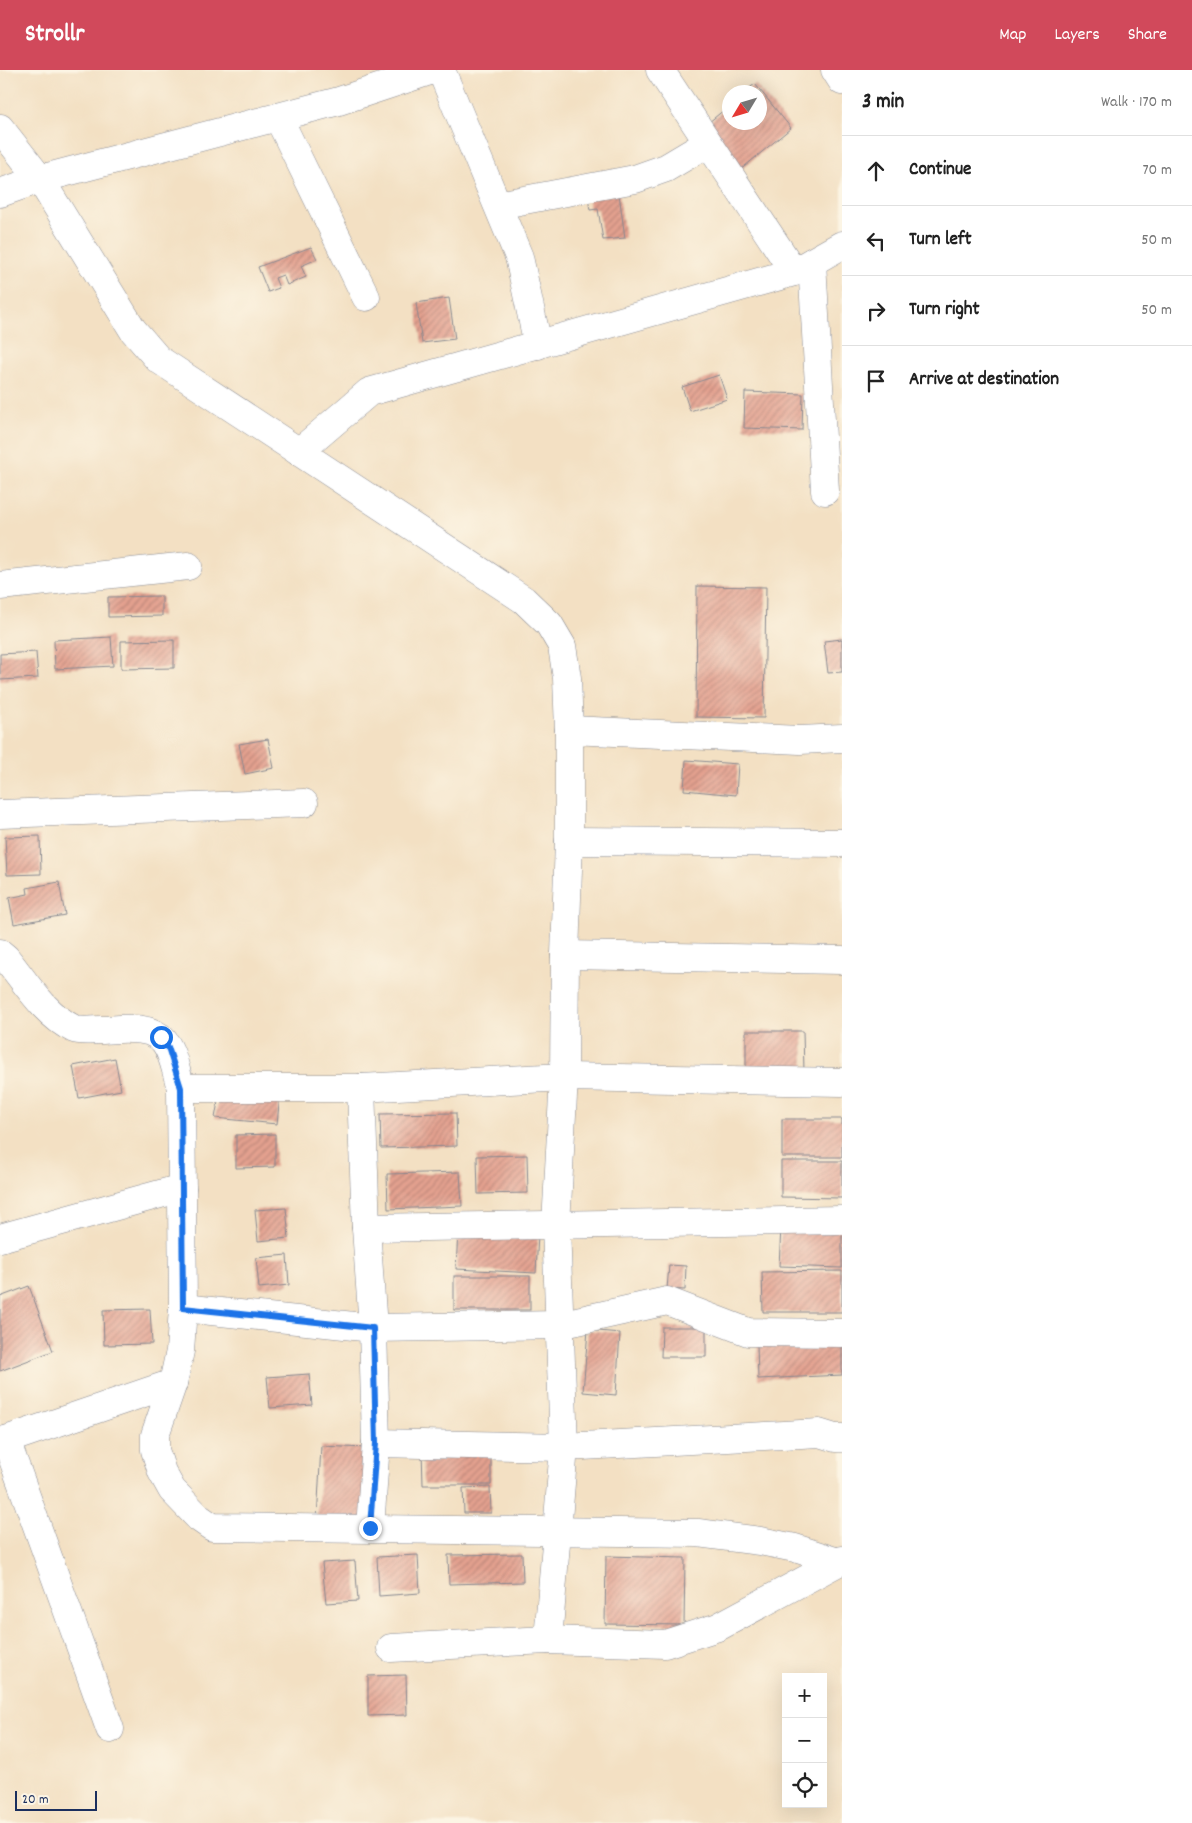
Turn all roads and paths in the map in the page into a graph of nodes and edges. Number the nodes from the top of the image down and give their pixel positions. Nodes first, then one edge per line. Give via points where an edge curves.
1 (433, 70) edge
2 (441, 70) edge
3 (660, 70) edge
4 (835, 70) edge
5 (842, 81) edge
6 (278, 117) junction
7 (0, 128) edge
8 (708, 143) junction
9 (40, 179) junction
10 (0, 192) edge
11 (498, 206) junction
12 (842, 245) edge
13 (803, 267) junction
14 (366, 297) dead end
15 (538, 345) junction
16 (299, 452) junction
17 (825, 491) dead end
18 (188, 566) dead end
19 (0, 586) edge
20 (569, 730) junction
21 (842, 738) edge
22 (304, 803) dead end
23 (0, 814) edge
24 (569, 841) junction
25 (842, 843) edge
26 (0, 953) edge
27 (564, 954) junction
28 (842, 960) edge
29 (564, 1077) junction
30 (842, 1082) edge
31 (181, 1088) junction
32 (361, 1088) junction
33 (182, 1188) junction
34 (842, 1220) edge
35 (556, 1225) junction
36 (366, 1228) junction
37 (0, 1238) edge
38 (183, 1308) junction
39 (559, 1325) junction
40 (373, 1328) junction
41 (842, 1333) edge
42 (173, 1383) junction
43 (842, 1438) edge
44 (3, 1441) edge
45 (376, 1443) junction
46 (564, 1447) junction
47 (370, 1528) junction
48 (556, 1532) junction
49 (840, 1561) edge
50 (548, 1640) junction
51 (391, 1648) dead end
52 (110, 1729) dead end

1 - 6 street
2 - 11 street
3 - 8 street
4 - 5 street
6 - 9 street
6 - 14 street
7 - 9 street
8 - 11 street via 666,168 636,179
8 - 13 street
9 - 10 street
9 - 16 street via 133,330 158,359
11 - 15 street via 519,257
12 - 13 street
13 - 15 street
13 - 17 street
15 - 16 street via 369,392
16 - 20 street via 524,600 548,624 562,646
18 - 19 street
20 - 21 street via 800,740
20 - 24 street
22 - 23 street
24 - 25 street
24 - 27 street
26 - 31 street via 47,1009 76,1030 150,1030 161,1037 168,1047
27 - 28 street
27 - 29 street
29 - 30 street
29 - 32 street
29 - 35 street
31 - 32 street
31 - 33 street
32 - 36 street
33 - 37 street
33 - 38 street
34 - 35 street
35 - 36 street
35 - 39 street
36 - 40 street
38 - 40 street
38 - 42 street via 180,1350
39 - 40 street
39 - 41 street via 667,1301 748,1332
39 - 46 street
40 - 45 street
42 - 44 street
42 - 47 street via 155,1435 155,1450 172,1490 199,1518 212,1527
43 - 46 street via 819,1433
44 - 52 street
45 - 46 street
45 - 47 street
46 - 48 street
47 - 48 street
48 - 49 street via 698,1533 760,1540
48 - 50 street
49 - 50 street via 718,1627 665,1644
50 - 51 street

